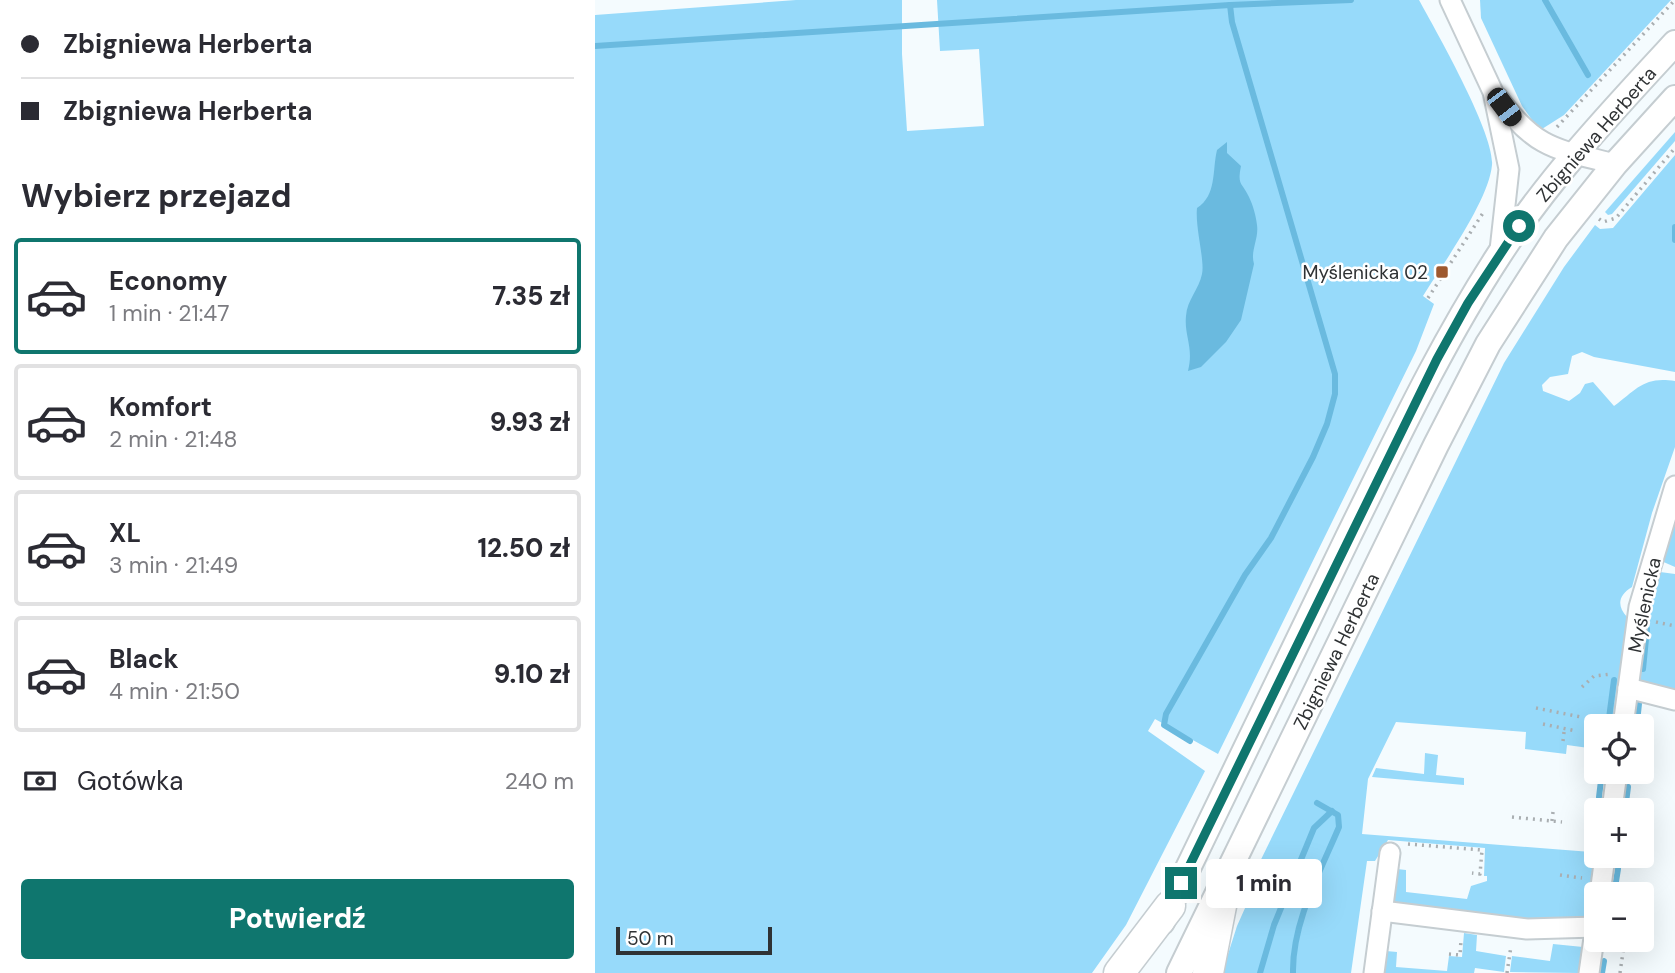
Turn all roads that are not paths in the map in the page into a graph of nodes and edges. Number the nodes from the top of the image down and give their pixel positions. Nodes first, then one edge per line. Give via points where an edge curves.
1 (1450, 0) edge
2 (1467, 0) edge
3 (1462, 22) junction
4 (1675, 43) edge
5 (1493, 92) junction
6 (1675, 98) edge
7 (1575, 154) junction
8 (1615, 164) junction
9 (1500, 254) junction
10 (1675, 486) edge
11 (1629, 682) junction
12 (1675, 700) edge
13 (1625, 714) edge
14 (1390, 853) road end
15 (1227, 875) junction
16 (1170, 906) junction
17 (1382, 911) junction
18 (1584, 926) edge
19 (1592, 952) edge
20 (1119, 973) edge
21 (1137, 973) edge
22 (1179, 973) edge
23 (1207, 973) edge
24 (1374, 973) edge
25 (1589, 973) edge

1 - 3 street
2 - 3 street
3 - 5 street
4 - 7 main road, Zbigniewa Herberta
5 - 7 street via 1527,132 1556,150
5 - 9 street via 1509,169
6 - 8 main road, Zbigniewa Herberta
7 - 8 street
7 - 9 main road, Zbigniewa Herberta
8 - 15 main road, Zbigniewa Herberta via 1529,276 1471,375
9 - 16 main road, Zbigniewa Herberta via 1413,406
10 - 11 street, Myślenicka via 1639,607
11 - 12 street
11 - 13 street, Myślenicka
14 - 17 street
15 - 22 main road, Zbigniewa Herberta
15 - 23 highway
16 - 20 highway
16 - 21 main road, Zbigniewa Herberta
17 - 18 street via 1527,929
17 - 24 street
19 - 25 street

